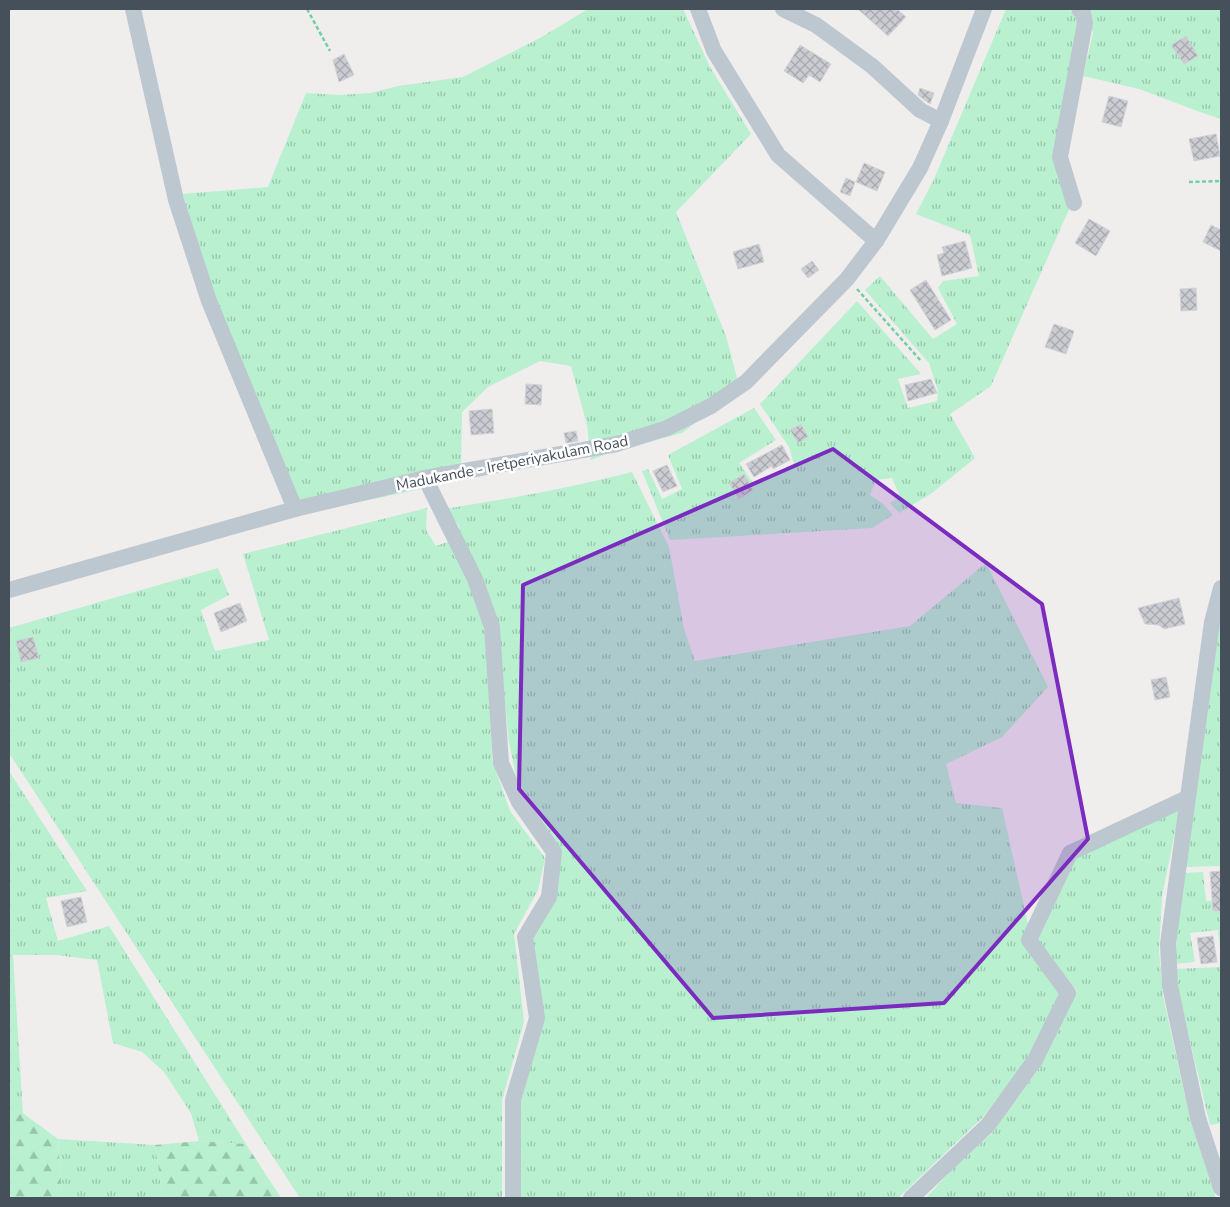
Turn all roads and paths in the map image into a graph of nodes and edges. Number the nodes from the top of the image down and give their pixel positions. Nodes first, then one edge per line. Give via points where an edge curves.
1 (133, 9) edge
2 (307, 9) edge
3 (698, 9) edge
4 (783, 9) edge
5 (984, 9) edge
6 (1079, 9) edge
7 (330, 51) dead end
8 (941, 120) junction
9 (1221, 181) edge
10 (1189, 182) dead end
11 (1074, 203) dead end
12 (876, 241) junction
13 (847, 279) junction
14 (921, 361) dead end
15 (426, 478) junction
16 (295, 509) junction
17 (1221, 588) edge
18 (9, 590) edge
19 (1187, 798) junction
20 (1221, 1188) edge
21 (513, 1198) edge
22 (911, 1198) edge

1 - 16 street via 176,200 209,301
2 - 7 path
3 - 12 street via 714,51 778,154
4 - 8 street via 816,24 872,66 920,110
5 - 8 street, Madukande - Iretperiyakulam Road
6 - 11 street via 1085,23 1060,157
8 - 12 street, Madukande - Iretperiyakulam Road via 920,168
9 - 10 path
12 - 13 street, Madukande - Iretperiyakulam Road
13 - 14 path
13 - 15 street, Madukande - Iretperiyakulam Road via 746,382 711,406 667,428 617,444
15 - 16 street, Madukande - Iretperiyakulam Road
15 - 21 street via 475,579 492,627 502,762 519,802 554,852 549,897 525,937 537,1018 513,1100
16 - 18 street, Madukande - Iretperiyakulam Road
17 - 19 street via 1212,622
19 - 20 street via 1168,944 1170,986 1198,1118
19 - 22 street via 1070,853 1030,940 1068,993 1035,1060 988,1125

